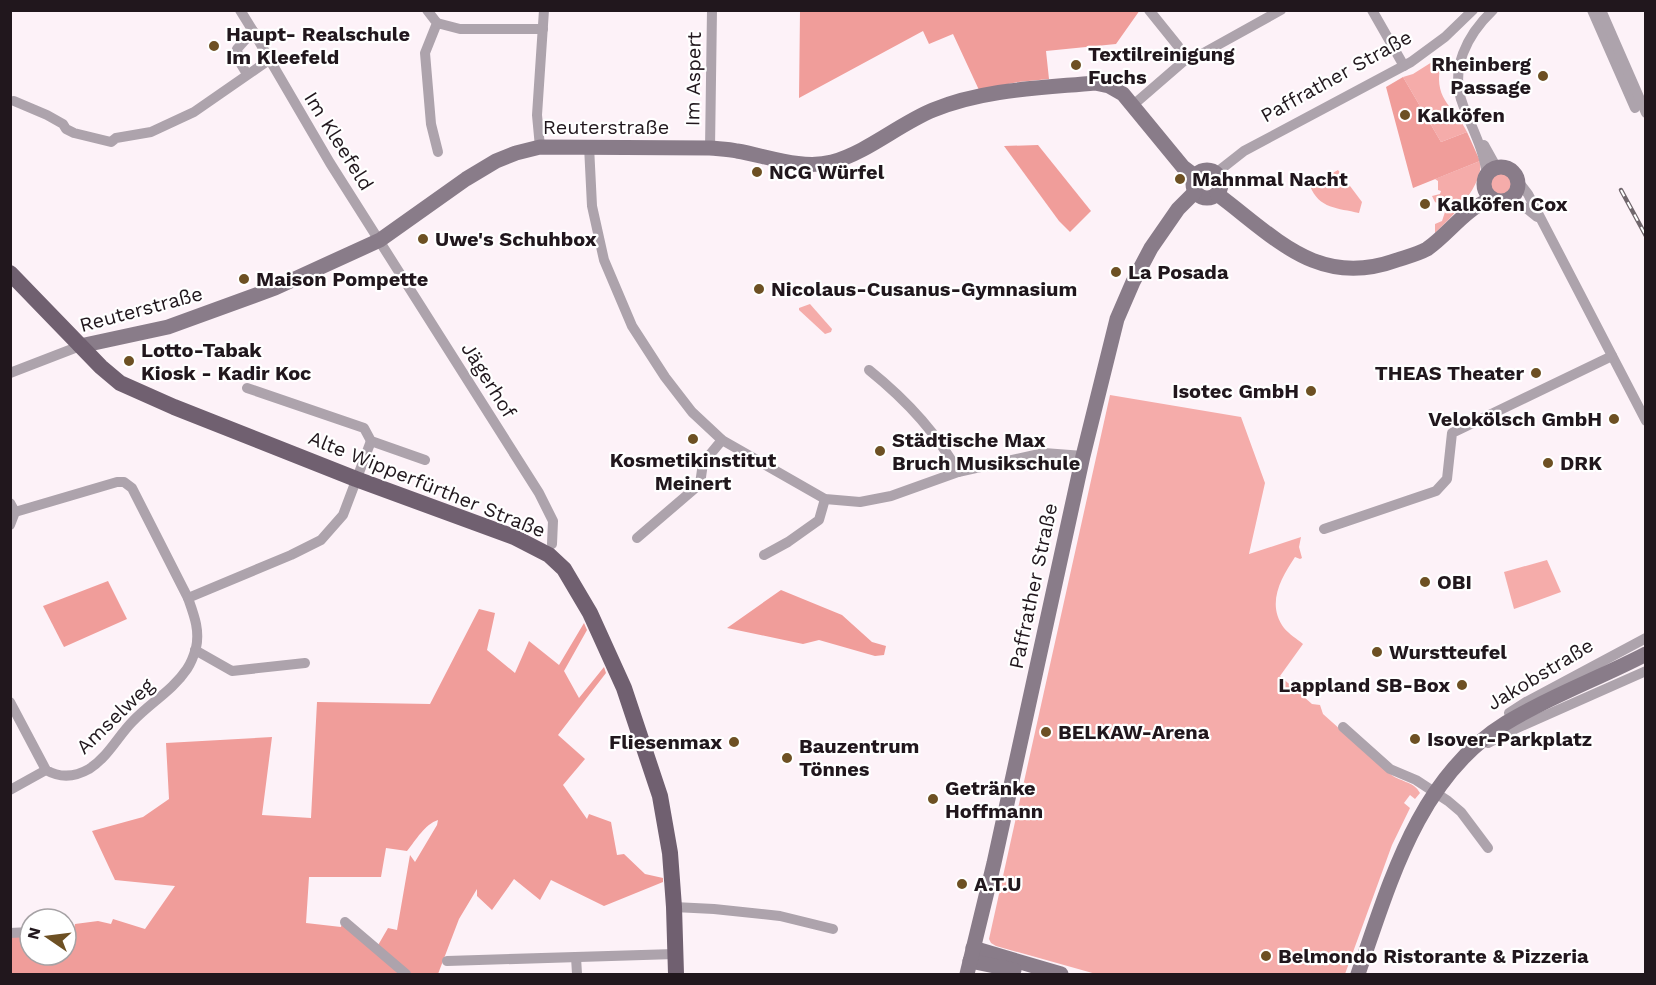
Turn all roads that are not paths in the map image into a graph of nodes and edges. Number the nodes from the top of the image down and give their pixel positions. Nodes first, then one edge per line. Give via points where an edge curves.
1 (240, 10) edge
2 (427, 10) edge
3 (544, 10) edge
4 (712, 10) edge
5 (1149, 10) edge
6 (1281, 10) edge
7 (1372, 10) edge
8 (1473, 10) edge
9 (1493, 10) edge
10 (1592, 10) edge
11 (1601, 10) edge
12 (1609, 10) edge
13 (437, 23) junction
14 (543, 29) junction
15 (253, 31) junction
16 (269, 60) junction
17 (1184, 61) junction
18 (1404, 66) junction
19 (248, 74) junction
20 (12, 100) edge
21 (1132, 105) junction
22 (1641, 109) edge
23 (1472, 128) junction
24 (589, 146) junction
25 (540, 147) junction
26 (710, 148) junction
27 (438, 152) dead end
28 (1501, 168) junction
29 (1216, 173) junction
30 (1195, 176) junction
31 (1485, 177) junction
32 (1517, 180) junction
33 (1195, 192) junction
34 (1217, 194) junction
35 (1499, 200) junction
36 (1541, 222) junction
37 (1454, 226) junction
38 (380, 240) junction
39 (10, 273) edge
40 (81, 346) junction
41 (1612, 356) junction
42 (868, 370) dead end
43 (10, 373) edge
44 (247, 388) dead end
45 (1646, 421) edge
46 (722, 440) junction
47 (371, 441) junction
48 (1083, 456) junction
49 (426, 460) dead end
50 (958, 472) junction
51 (356, 479) junction
52 (825, 499) junction
53 (13, 508) edge
54 (10, 525) edge
55 (1324, 530) dead end
56 (637, 538) dead end
57 (552, 544) dead end
58 (764, 555) dead end
59 (188, 598) junction
60 (1646, 638) edge
61 (195, 650) junction
62 (1646, 654) edge
63 (305, 663) dead end
64 (1646, 671) edge
65 (10, 702) edge
66 (1342, 727) dead end
67 (1464, 756) junction
68 (46, 770) junction
69 (10, 790) edge
70 (1435, 792) junction
71 (1488, 848) dead end
72 (674, 907) junction
73 (345, 922) dead end
74 (833, 929) dead end
75 (675, 954) junction
76 (576, 957) junction
77 (447, 961) dead end
78 (970, 961) edge
79 (1008, 968) junction
80 (406, 975) edge
81 (577, 975) edge
82 (676, 975) edge
83 (983, 975) edge
84 (1035, 975) edge
85 (1060, 975) edge
86 (1358, 975) edge

1 - 15 street, Im Kleefeld
2 - 13 street
3 - 14 street
4 - 26 street, Im Aspert
5 - 17 street via 1178,46
6 - 17 street
7 - 18 street
8 - 18 street, Paffrather Straße via 1445,37
9 - 23 street via 1474,30 1458,68 1458,89
10 - 22 street
11 - 22 street
12 - 22 street via 1642,88
13 - 14 street via 460,29
13 - 27 street via 425,53 430,124
14 - 25 street via 537,115
15 - 16 street, Im Kleefeld
15 - 19 street via 237,50
16 - 19 street
16 - 38 street, Im Kleefeld
17 - 21 street
18 - 29 street, Paffrather Straße via 1244,151
19 - 20 street via 194,112 151,132 111,142 74,133 47,115
21 - 26 street, Reuterstraße via 1123,94 1095,82 962,99 932,110 832,162 801,163
21 - 30 street, Reuterstraße via 1183,167
23 - 28 street
23 - 31 street via 1484,159
24 - 25 street, Reuterstraße
24 - 26 street, Reuterstraße
24 - 46 street via 592,206 604,260 632,326 692,412
25 - 38 street, Reuterstraße via 496,161
28 - 31 street
28 - 32 street via 1509,170
29 - 30 street via 1205,170
29 - 34 street via 1221,183
30 - 33 street
31 - 35 street via 1484,189
31 - 37 street
32 - 35 street via 1516,190
32 - 36 street
33 - 34 street via 1208,198
33 - 48 street, Paffrather Straße via 1151,248 1120,311
34 - 37 street via 1289,249 1318,264 1347,268 1374,267 1425,250
35 - 36 street via 1526,208
35 - 37 street via 1472,208
36 - 41 street
38 - 40 street, Reuterstraße via 217,310 168,327
38 - 57 street, Jägerhof via 548,509 554,530
39 - 40 main road, Alte Wipperfürther Straße
40 - 43 street, Reuterstraße
40 - 51 main road, Alte Wipperfürther Straße via 109,375 130,388
41 - 45 street
41 - 55 street via 1452,433 1447,478 1436,491
42 - 50 street via 928,425
44 - 47 street via 364,428
46 - 52 street
46 - 56 street via 704,464 700,484
47 - 49 street
47 - 51 street
48 - 50 street via 1044,453
48 - 78 street, Paffrather Straße
50 - 52 street via 891,496 860,502
51 - 59 street via 343,515 321,540
51 - 72 main road, Alte Wipperfürther Straße via 514,537 549,555 564,569 590,613 624,688 660,796
52 - 58 street via 819,520
53 - 54 street
53 - 59 street, Amselweg via 124,482 132,488
59 - 61 street, Amselweg via 196,620
60 - 67 street, Jakobstraße via 1526,702 1495,724
61 - 63 street via 232,671
61 - 68 street, Amselweg via 187,669 131,723 100,760 68,777
62 - 67 street via 1506,723
64 - 67 street, Jakobstraße
65 - 68 street
66 - 70 street via 1390,769
67 - 70 street, Jakobstraße
68 - 69 street
70 - 71 street via 1461,812
70 - 86 street, Jakobstraße via 1403,854
72 - 74 street via 780,916
72 - 75 main road, Alte Wipperfürther Straße
73 - 80 street
75 - 76 street
75 - 82 main road, Alte Wipperfürther Straße
76 - 77 street
76 - 81 street
78 - 79 street
78 - 85 street
79 - 83 street
79 - 84 street

